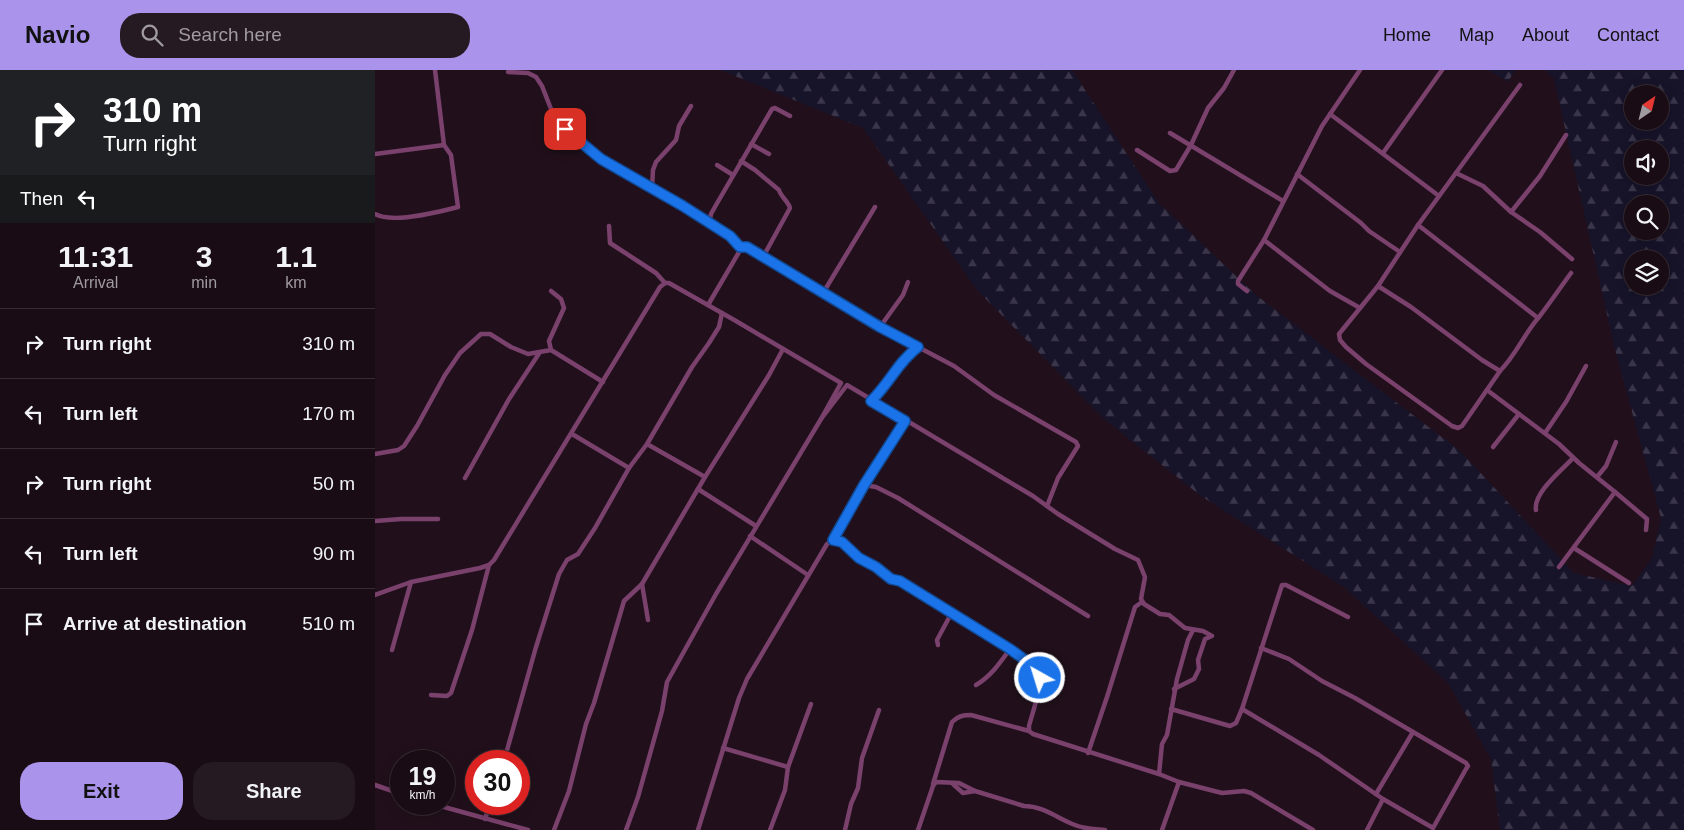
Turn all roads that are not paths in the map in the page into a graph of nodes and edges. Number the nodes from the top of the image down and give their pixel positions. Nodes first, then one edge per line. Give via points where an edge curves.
1 (435, 70) edge
2 (1235, 70) edge
3 (1360, 70) edge
4 (1442, 70) edge
5 (508, 72) dead end
6 (1520, 85) dead end
7 (691, 106) dead end
8 (1330, 114) junction
9 (789, 116) dead end
10 (1170, 133) dead end
11 (1566, 135) dead end
12 (751, 144) junction
13 (444, 145) junction
14 (1191, 145) junction
15 (1137, 150) dead end
16 (1383, 153) junction
17 (375, 154) edge
18 (769, 154) dead end
19 (741, 161) junction
20 (717, 165) dead end
21 (1456, 173) junction
22 (1297, 174) junction
23 (733, 175) junction
24 (652, 189) junction
25 (1439, 196) junction
26 (1283, 201) junction
27 (875, 207) dead end
28 (1511, 212) junction
29 (375, 214) edge
30 (709, 223) junction
31 (1418, 225) junction
32 (609, 226) dead end
33 (1264, 240) junction
34 (742, 247) junction
35 (1400, 252) junction
36 (763, 257) junction
37 (1572, 258) dead end
38 (1571, 273) dead end
39 (908, 282) dead end
40 (665, 283) junction
41 (1378, 286) junction
42 (551, 291) dead end
43 (1247, 291) dead end
44 (823, 293) junction
45 (708, 305) junction
46 (1360, 308) junction
47 (722, 313) junction
48 (1538, 318) junction
49 (880, 327) junction
50 (918, 347) junction
51 (783, 349) junction
52 (551, 350) junction
53 (541, 351) junction
54 (1586, 366) dead end
55 (1500, 372) junction
56 (603, 382) junction
57 (1487, 390) junction
58 (871, 401) junction
59 (1519, 414) junction
60 (821, 419) junction
61 (905, 421) junction
62 (1545, 433) junction
63 (571, 434) junction
64 (1615, 442) dead end
65 (647, 444) junction
66 (1493, 447) dead end
67 (375, 454) edge
68 (1573, 458) junction
69 (629, 468) junction
70 (705, 476) junction
71 (1597, 477) junction
72 (465, 478) dead end
73 (864, 485) junction
74 (698, 489) junction
75 (1615, 492) junction
76 (1047, 506) junction
77 (1536, 510) dead end
78 (438, 519) dead end
79 (375, 521) edge
80 (756, 526) junction
81 (1645, 530) dead end
82 (749, 536) junction
83 (833, 540) junction
84 (1574, 548) junction
85 (489, 565) junction
86 (1559, 568) dead end
87 (808, 575) junction
88 (411, 582) junction
89 (1629, 583) dead end
90 (642, 584) junction
91 (375, 595) edge
92 (1142, 602) junction
93 (951, 614) junction
94 (1088, 616) dead end
95 (1348, 617) dead end
96 (648, 620) dead end
97 (1185, 628) junction
98 (1194, 630) junction
99 (1187, 640) junction
100 (938, 645) dead end
101 (1261, 648) junction
102 (1010, 649) junction
103 (393, 650) dead end
104 (976, 685) dead end
105 (1174, 689) junction
106 (431, 694) dead end
107 (811, 704) dead end
108 (1242, 708) junction
109 (1171, 709) junction
110 (879, 710) dead end
111 (1029, 731) junction
112 (1413, 732) junction
113 (723, 748) junction
114 (507, 750) edge
115 (1088, 753) junction
116 (788, 767) junction
117 (1159, 774) junction
118 (1179, 782) junction
119 (375, 784) edge
120 (953, 784) junction
121 (933, 786) junction
122 (390, 790) edge
123 (975, 791) junction
124 (1376, 794) junction
125 (1383, 799) junction
126 (455, 810) edge
127 (486, 815) edge
128 (485, 819) junction
129 (1434, 829) edge
130 (528, 830) edge
131 (554, 830) edge
132 (625, 830) edge
133 (699, 830) edge
134 (770, 830) edge
135 (845, 830) edge
136 (918, 830) edge
137 (1105, 830) edge
138 (1162, 830) edge
139 (1313, 830) edge
140 (1367, 830) edge

1 - 13 street
2 - 14 street via 1208,108
3 - 8 street
4 - 16 street
5 - 24 street via 528,73 536,77 553,114 565,129 601,159
6 - 21 street
7 - 24 street via 679,126 676,140 656,162
8 - 16 street
8 - 22 street
9 - 12 street via 771,109
10 - 14 street
11 - 28 street via 1540,176
12 - 18 street
12 - 19 street
13 - 17 street
13 - 29 street via 451,155 458,207 395,218
14 - 15 street via 1173,172
14 - 26 street
16 - 25 street
19 - 23 street
19 - 36 street via 779,190 790,208
20 - 23 street
21 - 25 street
21 - 28 street via 1483,186
22 - 26 street
22 - 35 street
23 - 30 street
24 - 30 street
25 - 31 street
26 - 33 street
27 - 44 street
28 - 37 street
30 - 34 street
31 - 35 street
31 - 48 street
32 - 40 street via 610,243
33 - 43 street via 1238,281
33 - 46 street via 1331,291
34 - 36 street
34 - 45 street
35 - 41 street
36 - 44 street
38 - 48 street
39 - 49 street via 903,295
40 - 45 street via 673,284
40 - 56 street
41 - 46 street
41 - 55 street
42 - 52 street via 561,299 564,312 549,341
44 - 49 street
45 - 47 street
46 - 57 street via 1339,334 1339,340 1366,364 1452,426 1462,426
47 - 51 street
47 - 65 street via 719,327
48 - 55 street
49 - 50 street
50 - 58 street via 905,358
50 - 76 street via 1075,442 1078,446 1076,451 1058,478
51 - 60 street via 841,383
51 - 70 street
52 - 53 street
52 - 56 street
53 - 67 street via 528,354 490,334 481,334 459,353 404,446
53 - 72 street via 509,399
54 - 62 street
55 - 57 street
56 - 63 street
57 - 59 street
58 - 60 street via 847,386
58 - 61 street
59 - 62 street
59 - 66 street
60 - 80 street
61 - 73 street
61 - 76 street
62 - 68 street
63 - 69 street
63 - 85 street
64 - 71 street via 1606,466
65 - 69 street
65 - 70 street
68 - 71 street
68 - 77 street via 1543,489 1535,505
69 - 114 street via 578,554 567,560 559,574
70 - 74 street
71 - 75 street
73 - 83 street
73 - 94 street via 898,498
74 - 80 street
74 - 90 street
75 - 81 street via 1647,519
75 - 84 street
76 - 92 street via 1138,560 1145,577
78 - 79 street
80 - 82 street
82 - 87 street
82 - 132 street via 667,682 638,797
83 - 87 street via 827,544
83 - 93 street via 842,542 859,558
84 - 86 street
84 - 89 street
85 - 88 street
85 - 106 street via 451,693 447,696
87 - 113 street via 747,679
88 - 91 street
88 - 103 street
90 - 96 street
90 - 131 street via 624,601 569,790
92 - 97 street
92 - 115 street via 1135,607
93 - 100 street via 937,640
93 - 102 street
95 - 101 street via 1282,585
97 - 98 street
97 - 99 street
98 - 99 street
98 - 105 street via 1212,636 1205,639 1194,678
99 - 105 street
101 - 108 street
101 - 112 street via 1289,659
102 - 104 street via 985,680
102 - 111 street via 1040,674
105 - 109 street
107 - 116 street
108 - 109 street via 1236,723 1229,726
108 - 124 street
109 - 117 street
110 - 135 street via 862,758 858,788
111 - 115 street
111 - 121 street via 971,715 956,717
112 - 124 street
112 - 129 street via 1467,766
113 - 116 street
113 - 133 street
115 - 117 street
116 - 134 street via 785,790
117 - 118 street
118 - 138 street
118 - 139 street via 1222,793 1251,793
119 - 122 street
120 - 121 street via 936,782
120 - 123 street via 964,784
120 - 123 street via 963,793
121 - 136 street
123 - 137 street via 1047,812 1076,826
124 - 125 street
125 - 129 street
125 - 140 street
126 - 128 street
127 - 128 street
128 - 130 street

